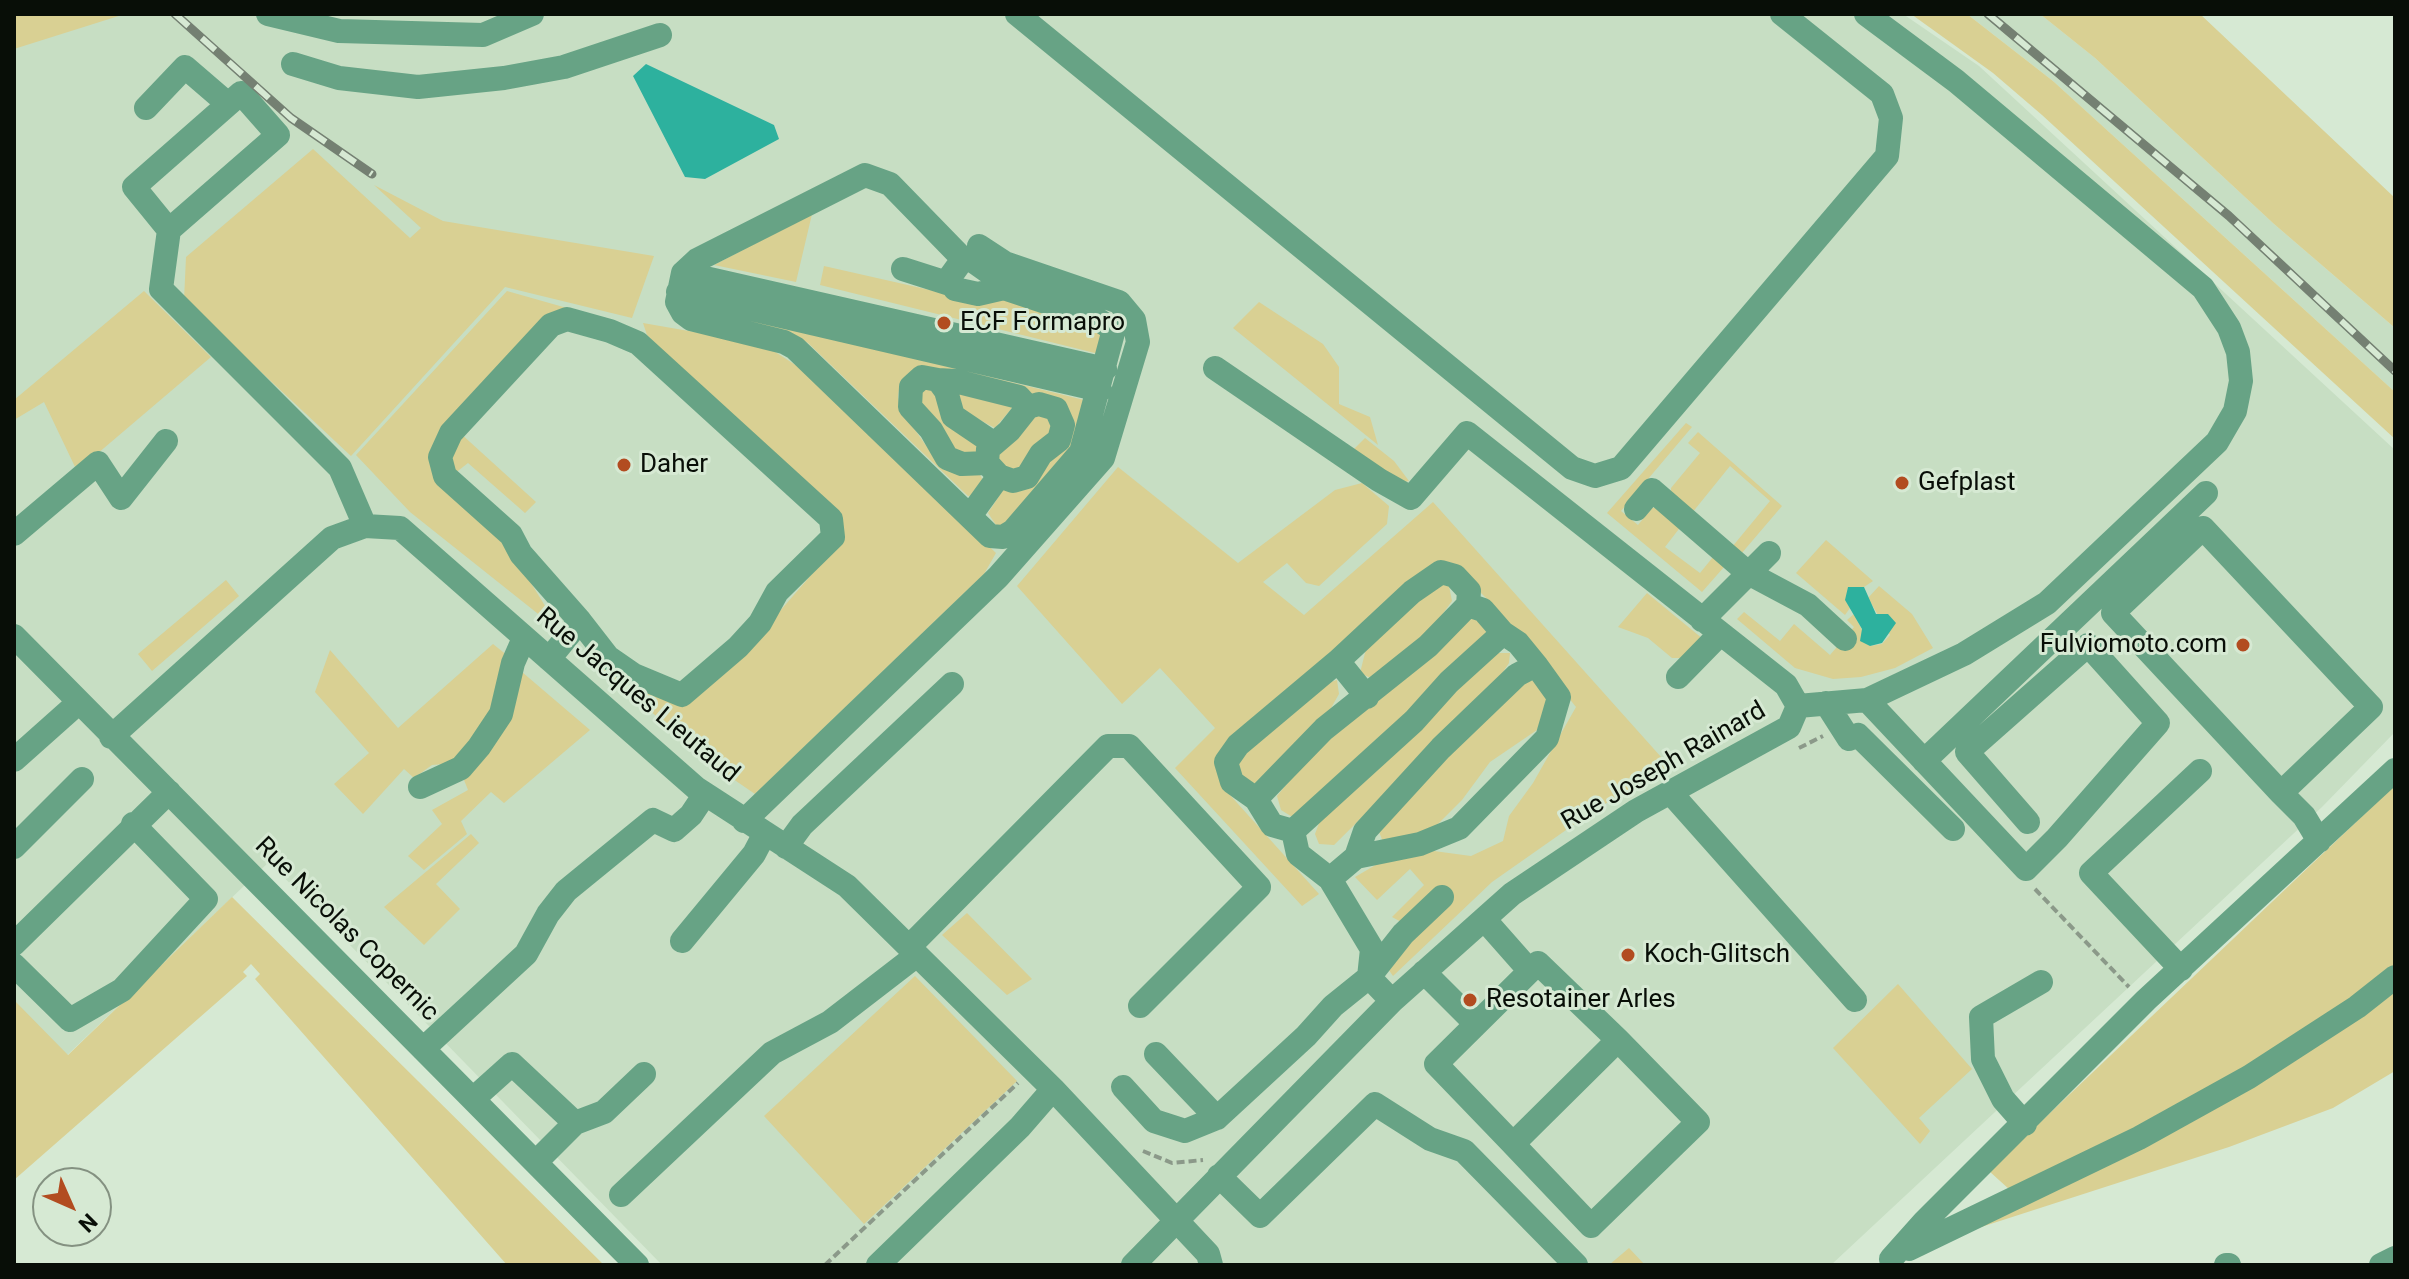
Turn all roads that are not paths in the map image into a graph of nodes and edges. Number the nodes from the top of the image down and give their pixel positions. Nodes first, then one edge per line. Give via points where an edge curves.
1 (268, 14) edge
2 (532, 14) edge
3 (1017, 14) edge
4 (1782, 14) edge
5 (1866, 14) edge
6 (660, 35) dead end
7 (293, 64) dead end
8 (228, 104) junction
9 (146, 108) dead end
10 (169, 230) junction
11 (960, 256) junction
12 (903, 269) dead end
13 (681, 283) junction
14 (950, 284) junction
15 (1004, 288) junction
16 (1215, 368) dead end
17 (938, 380) junction
18 (1102, 380) junction
19 (1028, 407) junction
20 (166, 441) dead end
21 (993, 461) junction
22 (2206, 493) dead end
23 (1636, 509) dead end
24 (970, 516) junction
25 (365, 526) junction
26 (14, 534) edge
27 (1769, 553) dead end
28 (1748, 573) junction
29 (1468, 605) junction
30 (580, 621) junction
31 (1711, 627) junction
32 (1503, 633) junction
33 (14, 636) edge
34 (524, 638) junction
35 (1845, 639) dead end
36 (549, 659) junction
37 (1338, 661) junction
38 (1536, 665) junction
39 (1678, 677) dead end
40 (952, 684) dead end
41 (1367, 697) junction
42 (1867, 700) junction
43 (78, 703) junction
44 (1826, 703) junction
45 (1798, 706) junction
46 (111, 737) junction
47 (14, 760) edge
48 (1924, 761) junction
49 (2395, 770) edge
50 (2200, 771) dead end
51 (82, 779) dead end
52 (420, 787) dead end
53 (169, 792) junction
54 (1670, 792) junction
55 (2281, 793) junction
56 (705, 794) junction
57 (1256, 799) junction
58 (2028, 822) dead end
59 (133, 824) junction
60 (755, 827) junction
61 (1953, 829) dead end
62 (1293, 831) junction
63 (2319, 841) junction
64 (14, 847) edge
65 (786, 847) junction
66 (1356, 857) junction
67 (1330, 879) junction
68 (1442, 897) dead end
69 (1484, 919) junction
70 (682, 941) dead end
71 (14, 944) edge
72 (913, 951) junction
73 (14, 965) edge
74 (2181, 969) junction
75 (1529, 970) junction
76 (1424, 972) junction
77 (1369, 977) junction
78 (2395, 977) edge
79 (2041, 982) dead end
80 (1855, 1000) dead end
81 (1392, 1001) junction
82 (1140, 1006) dead end
83 (1476, 1024) junction
84 (1618, 1040) junction
85 (423, 1049) junction
86 (1156, 1054) dead end
87 (644, 1074) dead end
88 (1123, 1087) dead end
89 (1053, 1089) junction
90 (473, 1099) junction
91 (1217, 1118) junction
92 (575, 1123) junction
93 (2025, 1124) junction
94 (1513, 1144) junction
95 (536, 1162) junction
96 (1219, 1176) junction
97 (621, 1195) dead end
98 (1176, 1219) junction
99 (2395, 1258) edge
100 (1888, 1262) edge
101 (637, 1265) edge
102 (878, 1265) edge
103 (1133, 1265) edge
104 (1211, 1265) edge
105 (1576, 1265) edge
106 (2381, 1265) edge

1 - 2 street via 339,31 483,35
3 - 4 street via 1572,468 1595,476 1621,468 1887,156 1891,118 1882,94
5 - 42 street via 1956,81 2203,288 2229,328 2241,381 2235,411 2217,442 2047,603 1964,654
6 - 7 street via 564,67 418,87 339,78
8 - 9 street via 185,67
8 - 10 street via 134,187
8 - 10 street via 241,93 278,135
10 - 25 street via 161,289 340,468
11 - 13 street via 890,184 865,175 697,260
11 - 14 street
11 - 15 street
11 - 60 street via 967,243 980,247 1005,263 1119,302 1134,320 1138,342 1103,458 998,577
12 - 14 street
13 - 18 street
13 - 24 street via 679,308 691,319 795,348
14 - 15 street via 978,294
15 - 18 street via 1106,323 1113,333
16 - 31 street, Rue Joseph Rainard via 1411,498 1467,433
17 - 19 street via 1019,397
17 - 21 street via 953,416
17 - 21 street via 918,379 908,392 910,407 947,458 962,464
18 - 24 street via 1081,452 1013,531 990,536
19 - 21 street
19 - 21 street via 1056,409 1062,435 1027,477 1013,481
20 - 26 street via 121,498 98,463
21 - 24 street
22 - 48 street
23 - 28 street via 1652,490
25 - 34 street, Rue Jacques Lieutaud via 400,528
25 - 46 street via 332,538
27 - 28 street
28 - 31 street
28 - 35 street via 1808,605
29 - 32 street via 1483,610
29 - 37 street via 1469,591 1455,576 1441,572
29 - 41 street
30 - 30 street via 608,657 634,675 682,695 738,647 760,623 777,592 833,537 831,519 638,343 567,319 551,325 451,433 440,457 445,476 511,535 521,554
30 - 36 street
31 - 39 street
31 - 45 street, Rue Joseph Rainard via 1786,685
32 - 38 street
32 - 62 street
33 - 43 street, Rue Nicolas Copernic
34 - 36 street, Rue Jacques Lieutaud
34 - 52 street via 501,714 479,747 461,768
36 - 56 street, Rue Jacques Lieutaud
37 - 41 street
37 - 57 street via 1238,745 1226,762 1232,782
38 - 66 street via 1517,675 1430,759 1365,831
38 - 66 street via 1559,697 1547,738 1459,828 1420,844
40 - 65 street via 802,825
41 - 57 street via 1324,729
42 - 44 street
42 - 48 street
43 - 46 street, Rue Nicolas Copernic
43 - 47 street
44 - 45 street
44 - 61 street via 1849,739 1858,735
45 - 54 street, Rue Joseph Rainard via 1789,727
46 - 53 street, Rue Nicolas Copernic
48 - 58 street via 2026,869 2158,723 2088,645 1967,752
49 - 63 street
50 - 74 street via 2091,873
51 - 64 street
53 - 59 street
53 - 85 street, Rue Nicolas Copernic
54 - 69 street, Rue Joseph Rainard via 1512,894
54 - 80 street
55 - 55 street via 2113,613 2203,528 2371,707
55 - 63 street
56 - 60 street, Rue Jacques Lieutaud
56 - 85 street via 674,830 653,820 566,891 526,954
57 - 62 street via 1272,825
59 - 71 street
59 - 73 street via 206,899 122,990 70,1020
60 - 65 street, Rue Jacques Lieutaud
60 - 70 street via 754,854
62 - 67 street via 1298,854
63 - 74 street
65 - 72 street, Rue Jacques Lieutaud via 847,886
66 - 67 street
67 - 77 street via 1372,949
68 - 77 street
69 - 75 street
69 - 76 street, Rue Joseph Rainard
72 - 82 street via 1108,746 1129,746 1259,887
72 - 89 street, Rue Jacques Lieutaud
72 - 97 street via 830,1022 772,1053
74 - 93 street
75 - 83 street
75 - 84 street via 1538,963
76 - 81 street, Rue Joseph Rainard
76 - 83 street
77 - 81 street
77 - 91 street
78 - 100 street via 2249,1077 2139,1138 1982,1211
79 - 93 street via 1981,1017 1983,1059 2003,1099
81 - 96 street, Rue Joseph Rainard
83 - 94 street via 1436,1064
84 - 94 street
84 - 94 street via 1698,1122 1591,1226
85 - 90 street, Rue Nicolas Copernic
86 - 91 street
87 - 92 street via 604,1112
88 - 91 street via 1154,1121 1185,1131
89 - 98 street, Rue Jacques Lieutaud
89 - 102 street
90 - 92 street via 512,1064
90 - 95 street, Rue Nicolas Copernic
92 - 95 street
93 - 100 street
95 - 101 street, Rue Nicolas Copernic
96 - 98 street, Rue Joseph Rainard
96 - 105 street via 1260,1216 1375,1104 1430,1139 1464,1151
98 - 103 street, Rue Joseph Rainard
98 - 104 street, Rue Jacques Lieutaud via 1208,1254
99 - 106 street

